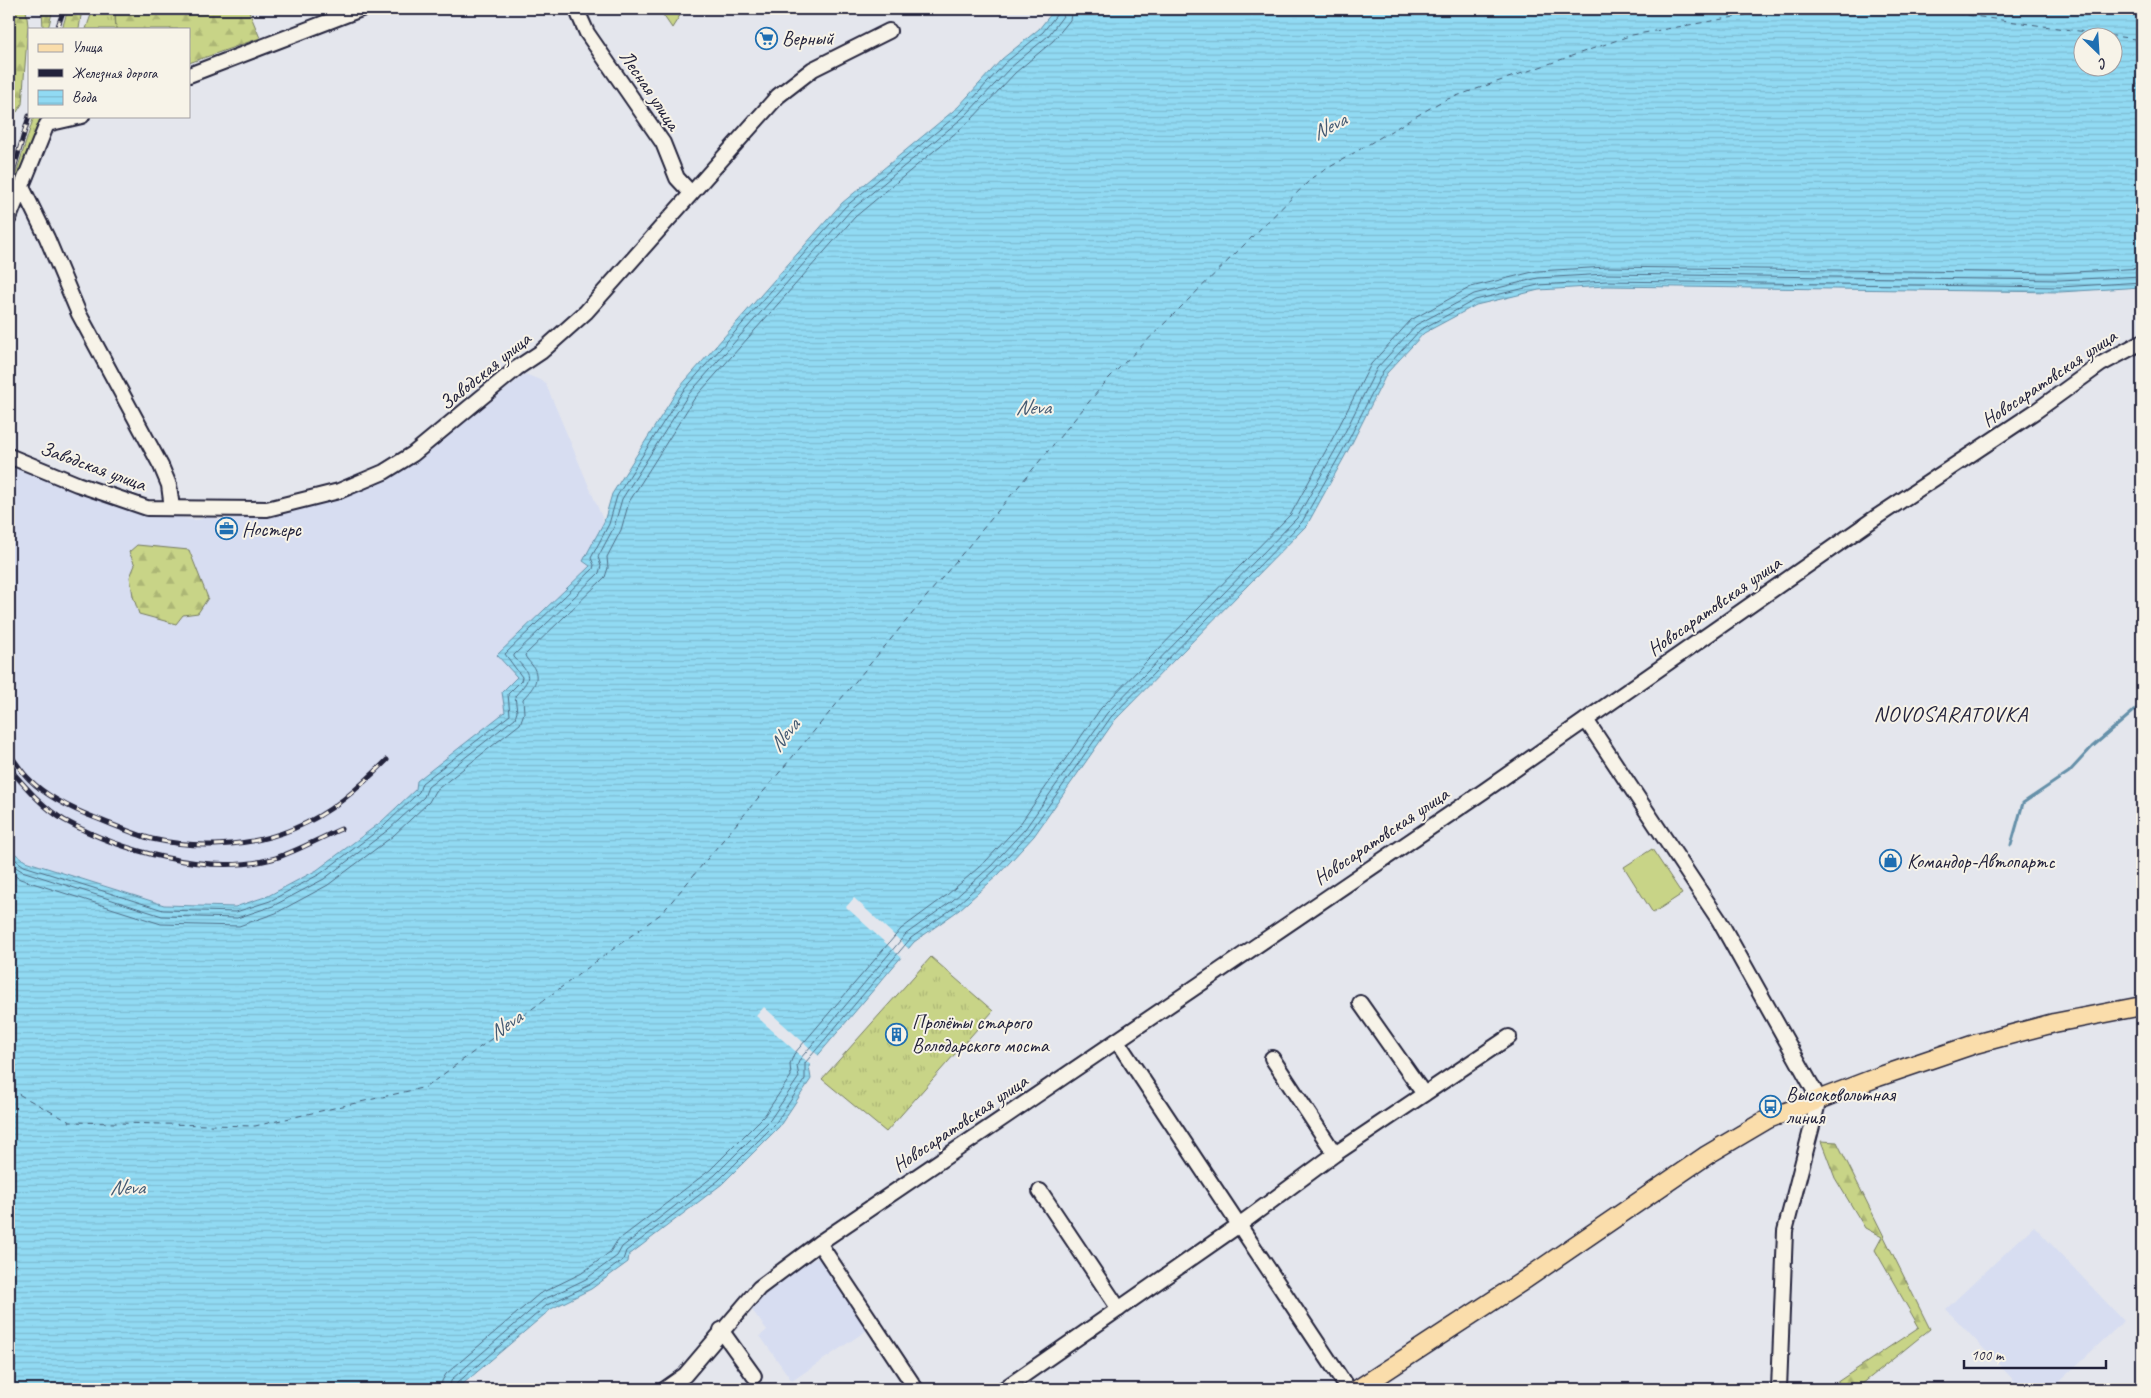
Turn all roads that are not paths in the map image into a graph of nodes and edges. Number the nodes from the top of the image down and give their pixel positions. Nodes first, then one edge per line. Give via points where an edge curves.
1 (362, 9) edge
2 (579, 9) edge
3 (888, 32) dead end
4 (190, 75) edge
5 (73, 118) edge
6 (22, 187) junction
7 (691, 192) junction
8 (9, 218) edge
9 (2142, 342) edge
10 (9, 456) edge
11 (172, 508) junction
12 (1586, 720) junction
13 (1360, 1003) dead end
14 (2142, 1006) edge
15 (1509, 1037) dead end
16 (1117, 1041) junction
17 (1272, 1058) dead end
18 (1424, 1094) junction
19 (1819, 1099) junction
20 (1335, 1154) junction
21 (1040, 1191) dead end
22 (1239, 1225) junction
23 (819, 1243) junction
24 (1119, 1309) junction
25 (722, 1330) junction
26 (754, 1376) dead end
27 (665, 1389) edge
28 (916, 1389) edge
29 (1004, 1389) edge
30 (1348, 1389) edge
31 (1358, 1389) edge
32 (1779, 1389) edge

1 - 4 street
2 - 7 street, Лесная улица via 587,33 663,143 677,178
3 - 7 street, Заводская улица via 813,70 778,96
5 - 6 street via 47,124
6 - 8 street
6 - 11 street via 79,314 161,466 169,485
7 - 11 street, Заводская улица via 586,312 541,352 402,462 339,491 267,509
9 - 12 street, Новосаратовская улица via 2101,364
10 - 11 street, Заводская улица via 147,508
12 - 16 street, Новосаратовская улица
12 - 19 street via 1719,920
13 - 18 street
14 - 19 main road via 2007,1035
15 - 18 street
16 - 22 street
16 - 23 street, Новосаратовская улица
17 - 20 street
18 - 20 street
19 - 31 main road via 1768,1119 1707,1155
19 - 32 street via 1785,1231
20 - 22 street
21 - 24 street
22 - 24 street
22 - 30 street
23 - 25 street, Новосаратовская улица via 759,1288
23 - 28 street
24 - 29 street
25 - 26 street
25 - 27 street, Новосаратовская улица via 685,1375

